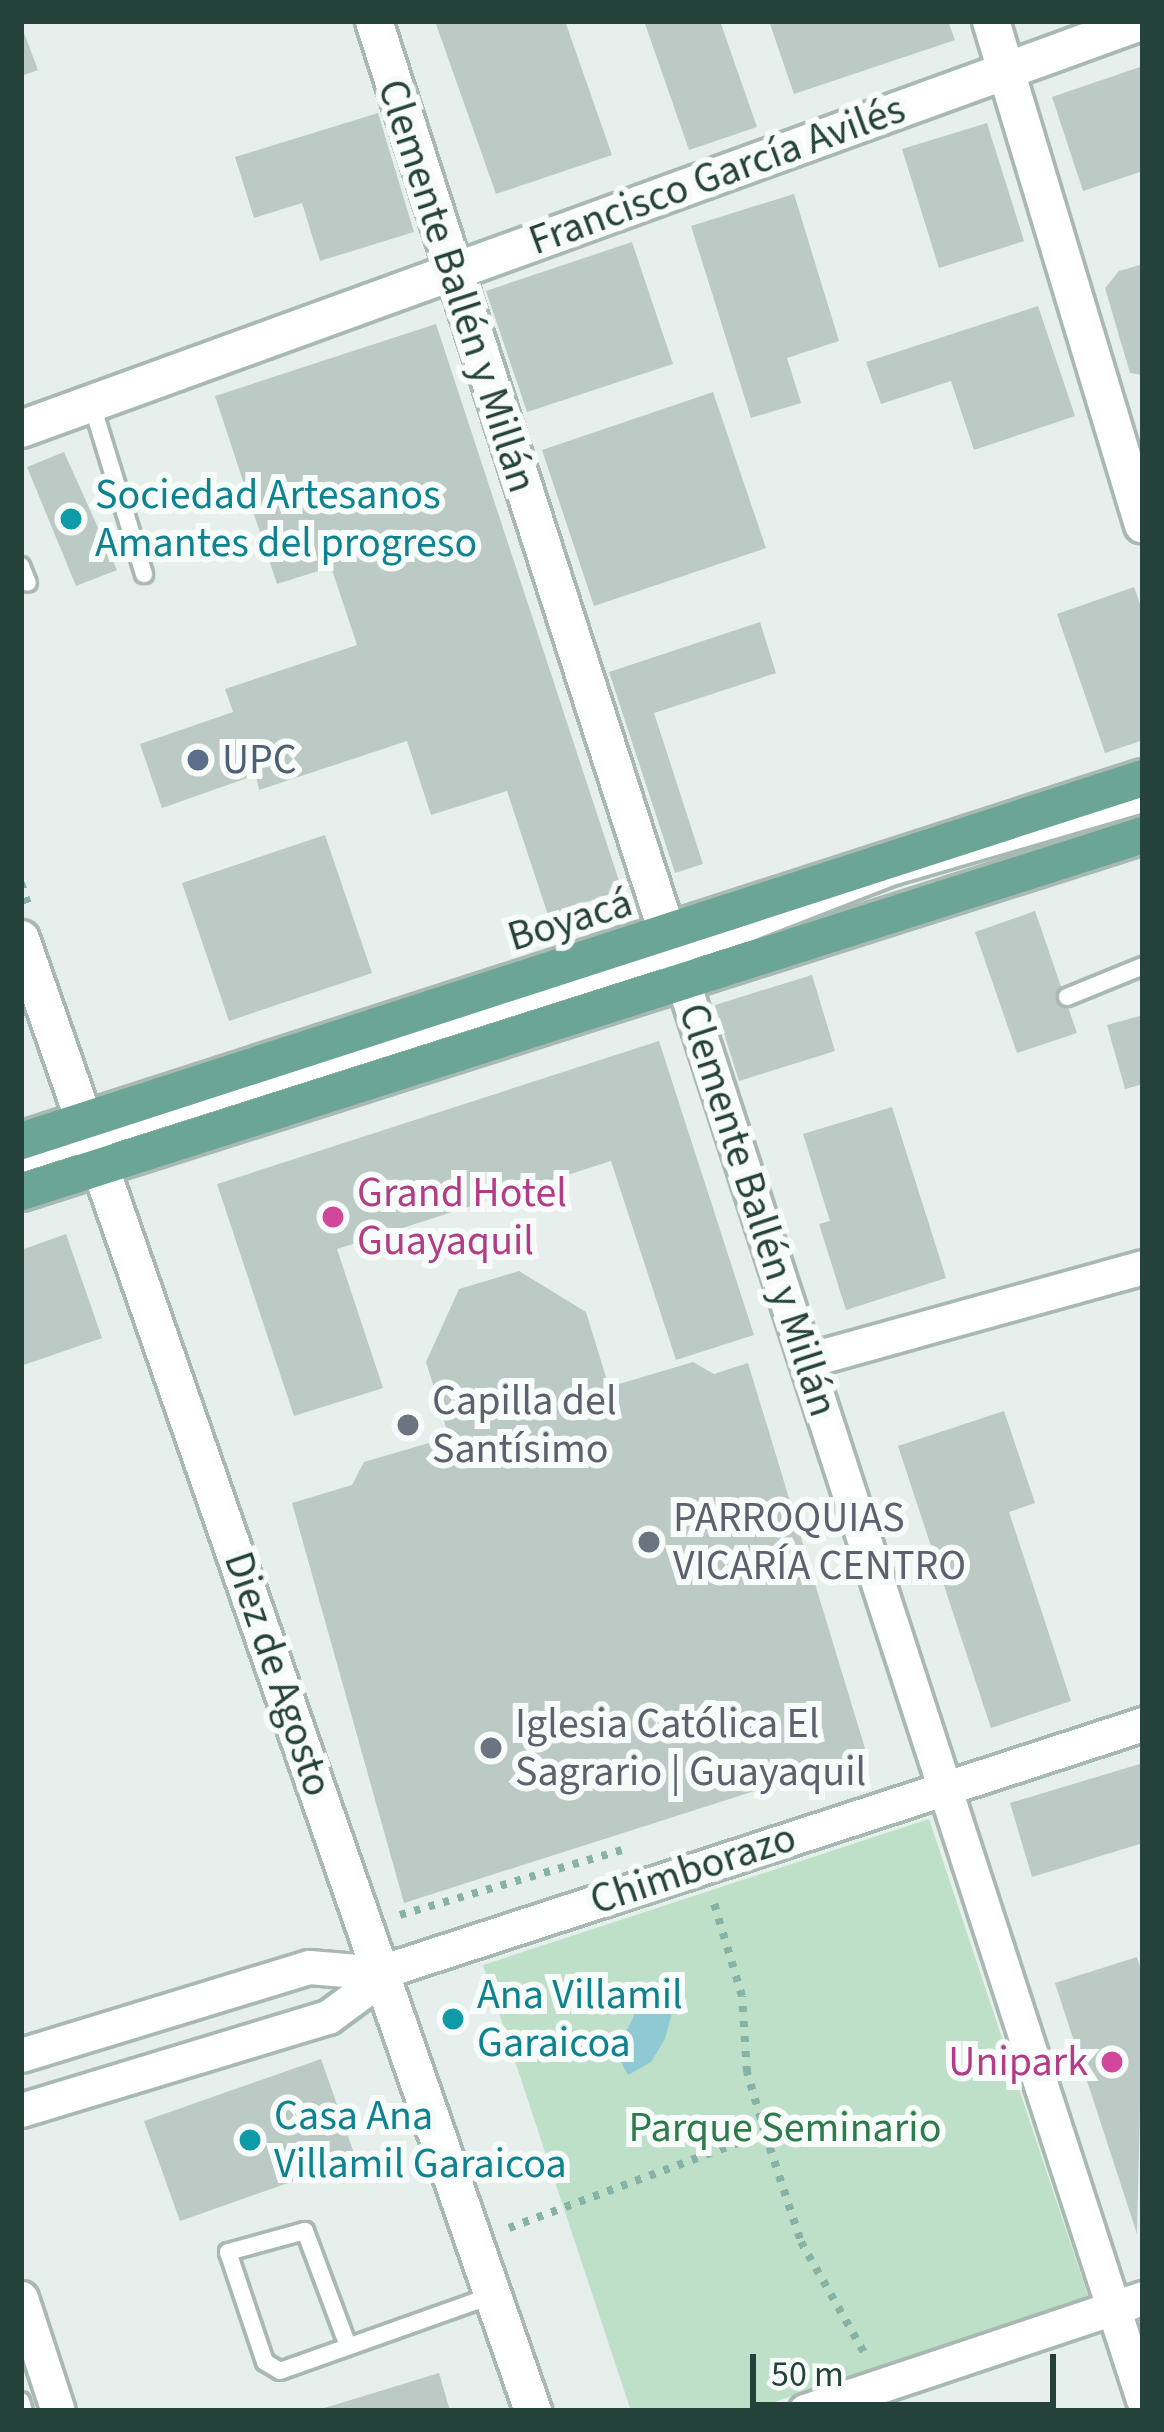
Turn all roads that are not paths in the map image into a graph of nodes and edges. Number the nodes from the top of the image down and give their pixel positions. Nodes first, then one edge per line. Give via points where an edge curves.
1 (374, 21) edge
2 (991, 21) edge
3 (1143, 21) edge
4 (1006, 70) junction
5 (451, 271) junction
6 (92, 405) junction
7 (21, 429) edge
8 (1143, 525) edge
9 (144, 574) dead end
10 (1143, 778) edge
11 (1143, 804) edge
12 (1143, 835) edge
13 (21, 939) edge
14 (673, 958) junction
15 (1143, 967) edge
16 (1067, 997) dead end
17 (21, 1141) edge
18 (92, 1142) junction
19 (21, 1164) edge
20 (21, 1192) edge
21 (1143, 1267) edge
22 (808, 1360) junction
23 (1143, 1724) edge
24 (945, 1789) junction
25 (381, 1973) junction
26 (21, 2055) edge
27 (21, 2110) edge
28 (494, 2295) junction
29 (21, 2298) edge
30 (1130, 2303) edge
31 (348, 2346) junction
32 (1143, 2399) edge
33 (21, 2401) edge
34 (24, 2411) edge
35 (58, 2411) edge
36 (533, 2411) edge
37 (805, 2411) edge

1 - 5 street, Clemente Ballén y Millán
2 - 4 street
3 - 4 street, Francisco García Avilés
4 - 5 street, Francisco García Avilés
4 - 8 street
5 - 6 street, Francisco García Avilés
5 - 14 street, Clemente Ballén y Millán
6 - 7 street, Francisco García Avilés
6 - 9 lane
10 - 14 main road, Boyacá
11 - 14 lane, Boyacá via 895,876
12 - 14 main road, Boyacá
13 - 18 street, Diez de Agosto
14 - 18 main road, Boyacá
14 - 22 street, Clemente Ballén y Millán
15 - 16 lane
17 - 18 main road, Boyacá
18 - 19 lane, Boyacá
18 - 20 main road, Boyacá
18 - 25 street, Diez de Agosto
21 - 22 street
22 - 24 street, Clemente Ballén y Millán
23 - 24 street, Chimborazo
24 - 25 street, Chimborazo
24 - 30 street, Clemente Ballén y Millán
25 - 26 street, Chimborazo via 309,1967
25 - 27 street, Chimborazo via 328,2017
25 - 28 street, Diez de Agosto
28 - 31 lane
28 - 36 street, Diez de Agosto
29 - 35 street
30 - 32 street, Clemente Ballén y Millán
30 - 37 street
31 - 31 lane via 270,2369 228,2252 305,2231
33 - 34 lane

